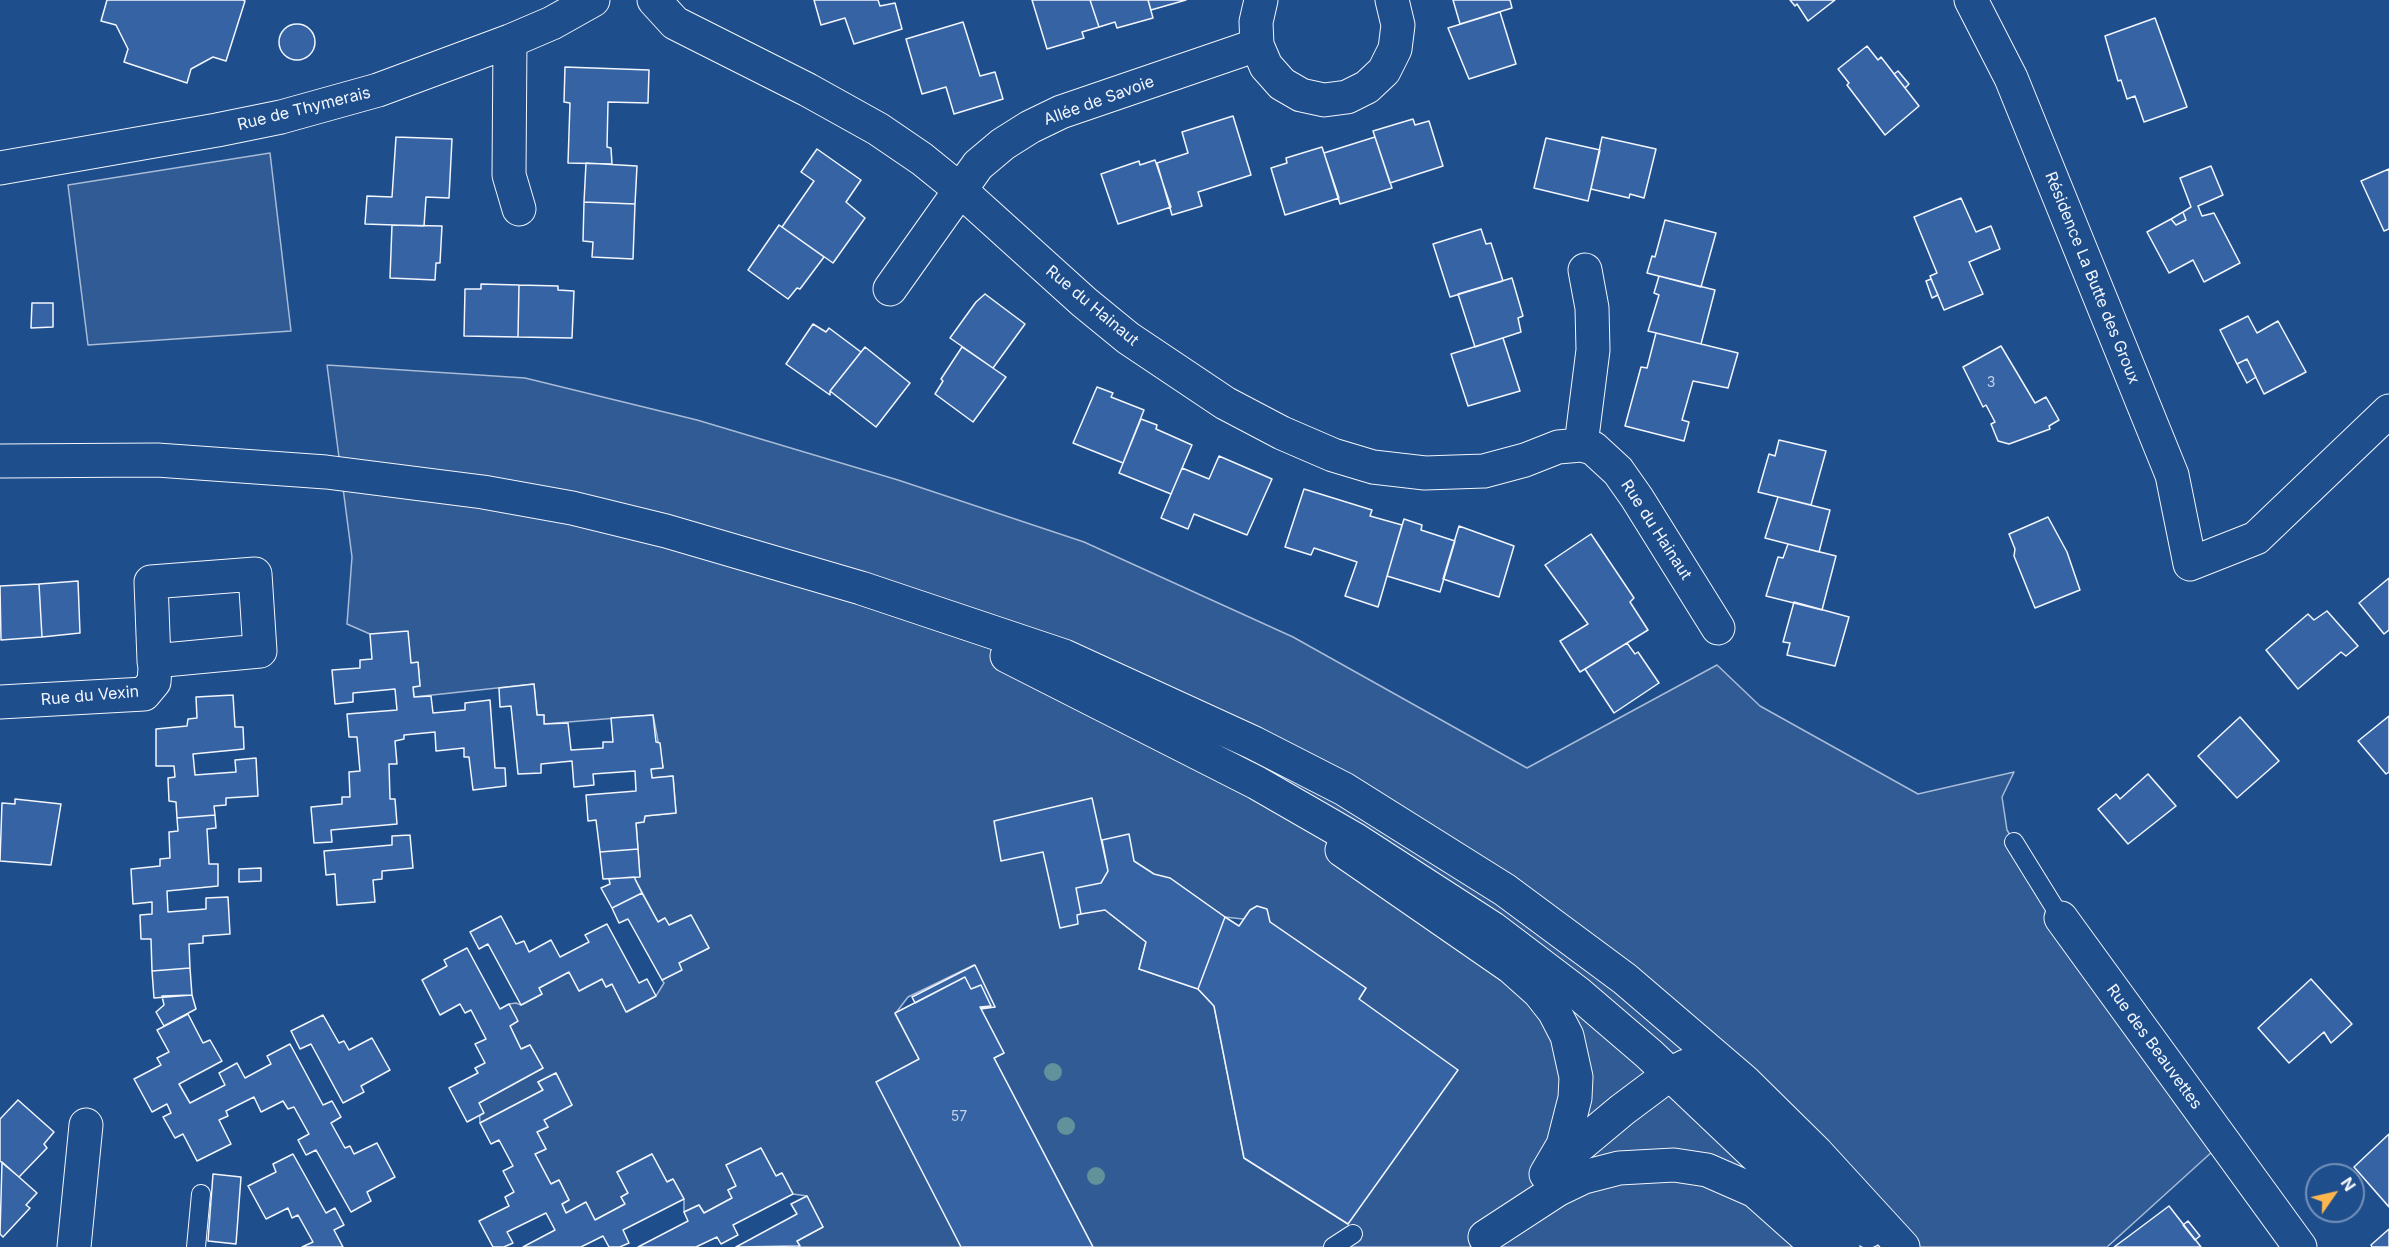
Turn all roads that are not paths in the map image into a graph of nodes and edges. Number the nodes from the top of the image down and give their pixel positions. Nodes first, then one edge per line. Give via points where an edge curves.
1 (593, 0) edge
2 (654, 0) edge
3 (1261, 0) edge
4 (1392, 0) edge
5 (1971, 0) edge
6 (510, 41) junction
7 (1257, 45) junction
8 (0, 168) edge
9 (959, 189) junction
10 (519, 209) dead end
11 (1585, 270) dead end
12 (890, 289) dead end
13 (2389, 411) edge
14 (1581, 445) junction
15 (0, 461) edge
16 (861, 588) junction
17 (1718, 628) dead end
18 (154, 661) dead end
19 (0, 702) edge
20 (1118, 711) junction
21 (2014, 842) dead end
22 (2061, 918) joint
23 (1670, 1074) junction
24 (86, 1125) dead end
25 (1546, 1174) junction
26 (201, 1194) dead end
27 (1353, 1234) dead end
28 (1479, 1242) edge
29 (74, 1247) edge
30 (196, 1247) edge
31 (1333, 1247) edge
32 (1816, 1247) edge
33 (1844, 1247) edge
34 (1885, 1247) edge
35 (1903, 1247) edge
36 (2300, 1247) edge

1 - 6 street, Rue de Thymerais
2 - 9 street, Rue du Hainaut via 675,23 878,129
3 - 7 street via 1256,22
4 - 7 street via 1398,25 1395,49 1384,71 1367,87 1347,97 1324,100 1301,95 1282,84 1266,66
5 - 13 street, Résidence La Butte des Groux via 2011,78 2172,475 2190,564 2256,538
6 - 8 street, Rue de Thymerais via 378,90 281,117
6 - 10 street via 509,175
7 - 9 street, Allée de Savoie via 1060,112 1030,126 978,165
9 - 12 street, Allée de Savoie
9 - 14 street, Rue du Hainaut via 1084,302 1176,372 1225,403 1333,455 1373,467 1425,473 1484,471 1558,447
11 - 14 street via 1592,308 1593,350
14 - 17 street, Rue du Hainaut via 1593,448 1618,471
15 - 16 street via 158,460 243,465 326,471 483,492 666,531
16 - 20 street
16 - 35 street via 1064,656 1163,699 1344,789 1445,850 1567,934 1692,1035 1816,1152
18 - 19 street, Rue du Vexin via 154,682 144,694
20 - 23 street via 1257,783 1420,879 1579,994
20 - 25 street via 1351,855 1465,933 1539,992 1567,1036 1576,1077 1563,1145
21 - 22 lane, Rue des Beauvettes
22 - 36 street, Rue des Beauvettes
23 - 25 street
23 - 33 street via 1769,1168
23 - 34 street via 1686,1066 1707,1073
24 - 29 street
25 - 28 street
26 - 30 lane
27 - 31 lane
28 - 32 street via 1557,1190 1584,1177 1619,1168 1674,1166 1707,1170 1755,1191

